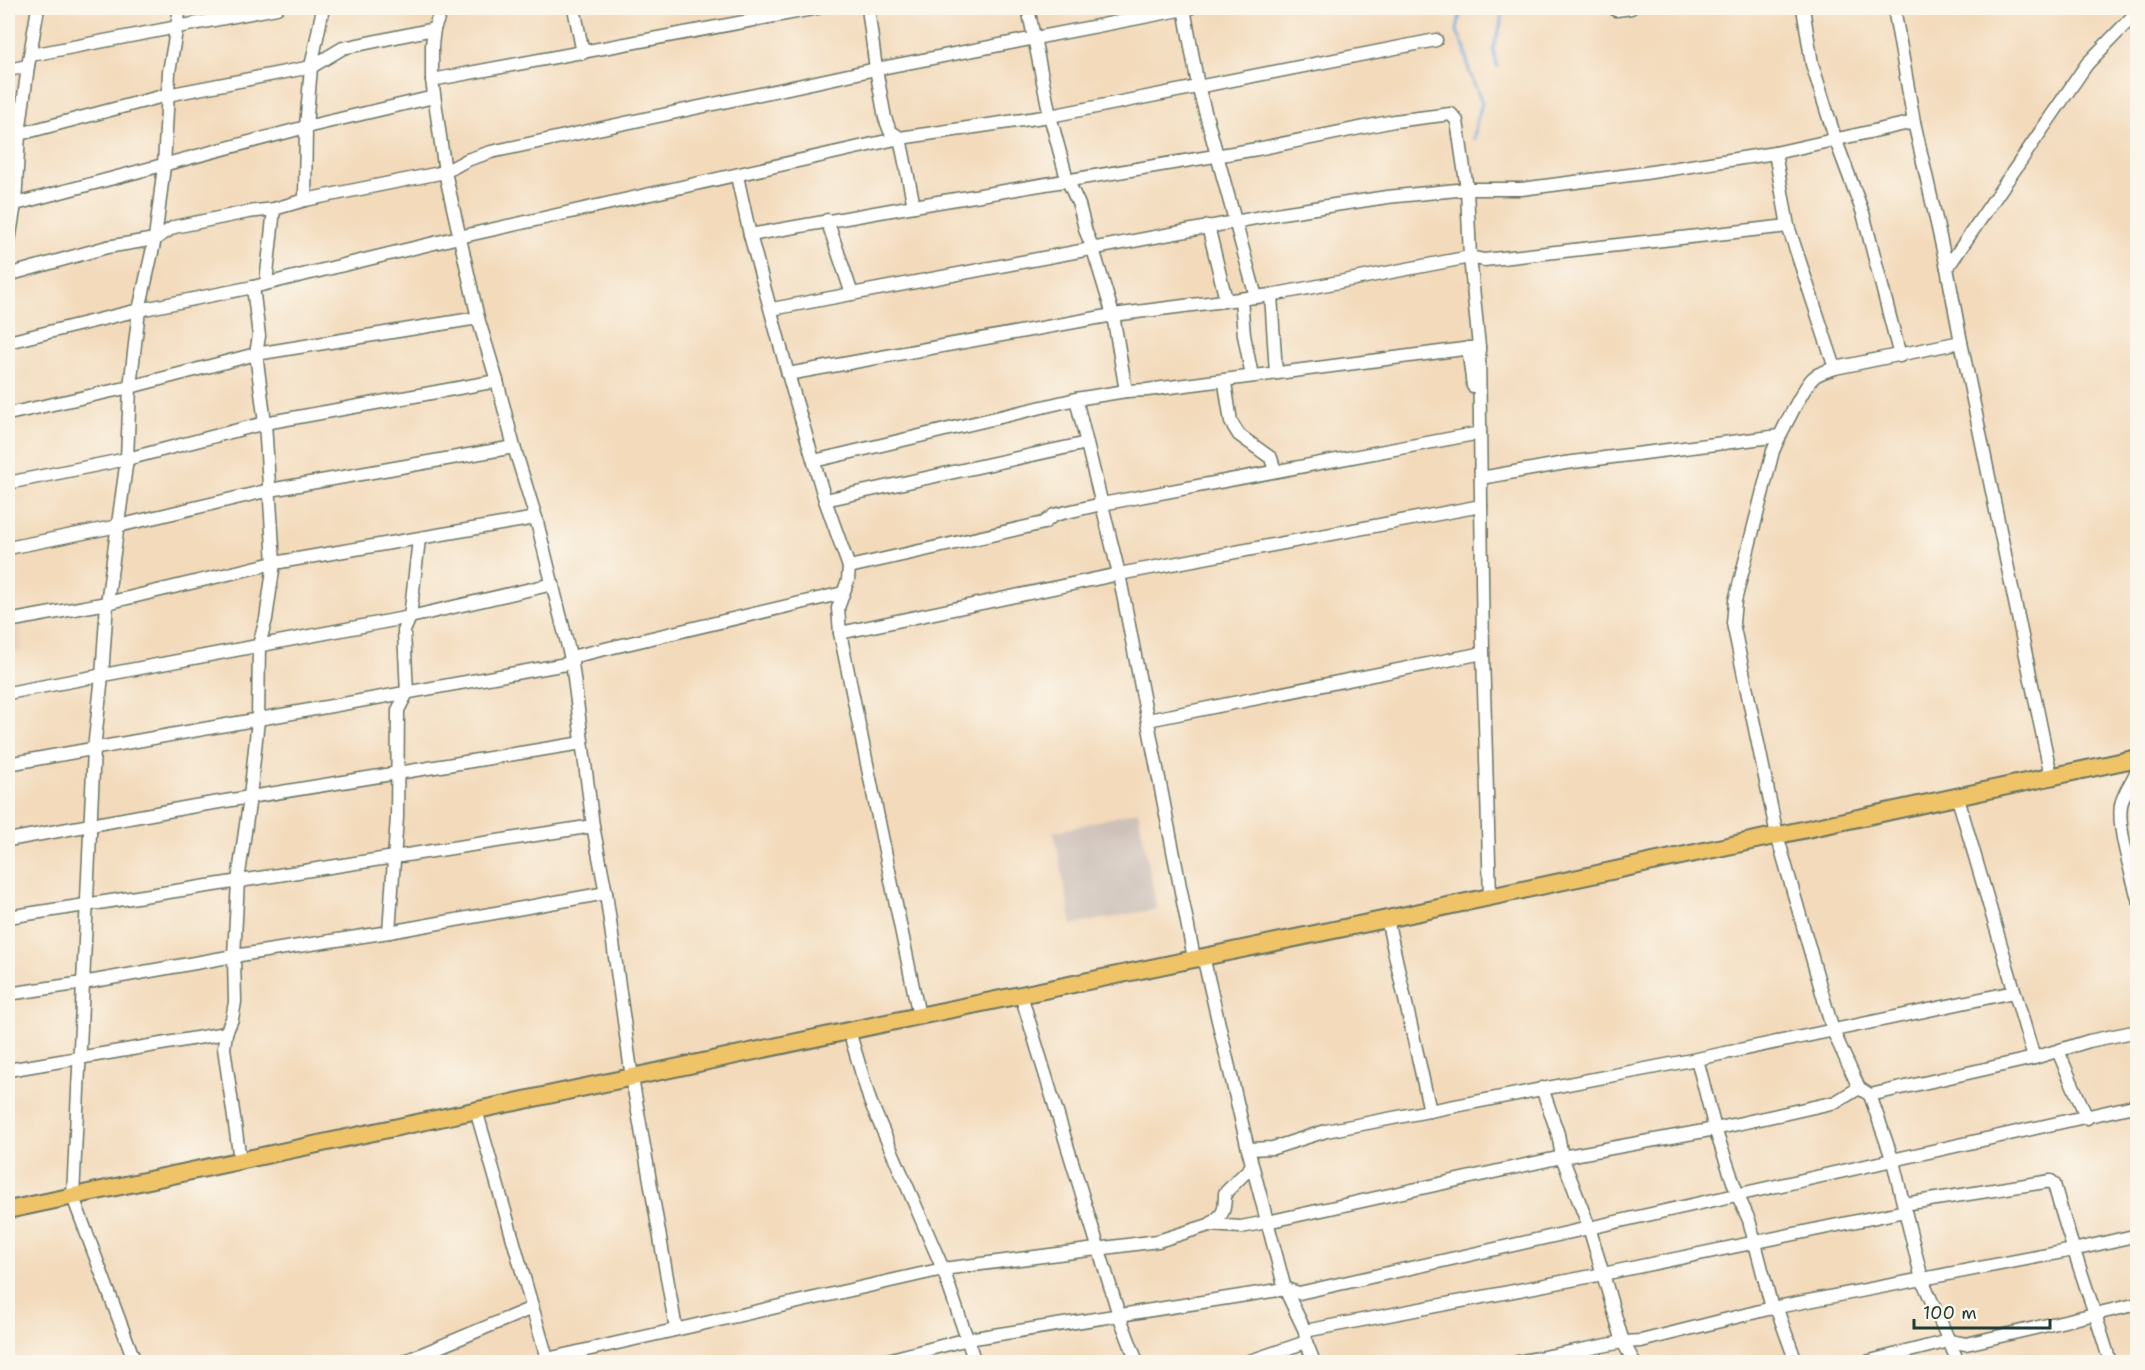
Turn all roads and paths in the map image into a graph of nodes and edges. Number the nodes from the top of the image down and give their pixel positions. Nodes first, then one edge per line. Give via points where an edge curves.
1 (38, 8) edge
2 (180, 8) edge
3 (277, 8) edge
4 (323, 8) edge
5 (442, 8) edge
6 (574, 8) edge
7 (818, 8) edge
8 (868, 8) edge
9 (1028, 8) edge
10 (1186, 8) edge
11 (1631, 8) edge
12 (1803, 8) edge
13 (1894, 8) edge
14 (1616, 10) dead end
15 (2138, 11) edge
16 (177, 27) junction
17 (434, 29) junction
18 (1034, 38) junction
19 (1436, 40) dead end
20 (583, 53) junction
21 (29, 61) junction
22 (310, 67) junction
23 (876, 69) junction
24 (8, 70) edge
25 (432, 80) junction
26 (1198, 86) junction
27 (167, 95) junction
28 (434, 97) junction
29 (1050, 116) junction
30 (1914, 122) junction
31 (306, 127) junction
32 (14, 135) edge
33 (900, 138) junction
34 (1836, 141) junction
35 (1775, 153) junction
36 (1217, 156) junction
37 (164, 166) junction
38 (445, 172) junction
39 (737, 176) junction
40 (1067, 179) junction
41 (1467, 189) junction
42 (305, 200) junction
43 (11, 205) edge
44 (914, 206) junction
45 (274, 209) junction
46 (827, 220) junction
47 (1236, 221) junction
48 (1208, 226) junction
49 (1788, 226) junction
50 (750, 235) junction
51 (459, 237) junction
52 (155, 239) junction
53 (8, 247) edge
54 (1093, 249) junction
55 (1470, 257) junction
56 (1947, 268) junction
57 (8, 274) edge
58 (266, 283) junction
59 (253, 287) junction
60 (852, 294) junction
61 (1272, 295) junction
62 (1256, 297) junction
63 (1241, 298) junction
64 (1226, 300) junction
65 (772, 309) junction
66 (139, 310) junction
67 (1113, 315) junction
68 (478, 318) junction
69 (8, 342) edge
70 (1961, 342) junction
71 (1474, 347) junction
72 (256, 354) junction
73 (1900, 356) junction
74 (1835, 368) junction
75 (1276, 373) junction
76 (788, 374) junction
77 (1252, 376) junction
78 (497, 381) junction
79 (1225, 383) dead end
80 (130, 387) junction
81 (1126, 391) junction
82 (1076, 399) junction
83 (8, 414) edge
84 (265, 423) junction
85 (1478, 433) junction
86 (1779, 436) junction
87 (1087, 443) junction
88 (514, 447) junction
89 (127, 459) junction
90 (814, 461) junction
91 (1275, 471) junction
92 (1481, 478) junction
93 (8, 483) edge
94 (270, 490) junction
95 (825, 501) junction
96 (1102, 504) junction
97 (1481, 506) junction
98 (536, 518) junction
99 (118, 526) junction
100 (419, 539) junction
101 (8, 548) edge
102 (274, 564) junction
103 (849, 567) junction
104 (1119, 574) junction
105 (553, 584) junction
106 (843, 593) junction
107 (107, 603) junction
108 (410, 617) junction
109 (8, 621) edge
110 (840, 633) junction
111 (259, 645) junction
112 (1483, 653) junction
113 (572, 660) junction
114 (102, 676) junction
115 (8, 693) edge
116 (407, 693) junction
117 (258, 720) junction
118 (1148, 720) junction
119 (582, 743) junction
120 (94, 749) junction
121 (2138, 758) edge
122 (8, 764) edge
123 (2138, 767) edge
124 (399, 772) junction
125 (2051, 776) junction
126 (1957, 795) junction
127 (250, 797) junction
128 (92, 825) junction
129 (593, 826) junction
130 (1777, 835) junction
131 (8, 840) edge
132 (393, 857) junction
133 (238, 881) junction
134 (606, 893) junction
135 (1490, 897) junction
136 (2138, 899) edge
137 (85, 904) junction
138 (8, 916) edge
139 (1387, 919) junction
140 (389, 932) junction
141 (234, 956) junction
142 (1199, 957) junction
143 (83, 983) junction
144 (2014, 992) junction
145 (8, 994) edge
146 (1021, 995) junction
147 (919, 1016) junction
148 (2138, 1030) edge
149 (849, 1031) junction
150 (1833, 1031) junction
151 (226, 1033) junction
152 (2058, 1051) junction
153 (2034, 1058) junction
154 (79, 1059) junction
155 (1696, 1059) junction
156 (8, 1070) edge
157 (632, 1078) junction
158 (1542, 1088) junction
159 (1859, 1088) junction
160 (1870, 1095) junction
161 (2138, 1105) edge
162 (476, 1110) junction
163 (1430, 1111) junction
164 (2087, 1118) junction
165 (1715, 1129) junction
166 (1248, 1149) junction
167 (1562, 1157) junction
168 (240, 1160) junction
169 (1893, 1161) junction
170 (1252, 1166) junction
171 (1738, 1196) junction
172 (73, 1197) junction
173 (1905, 1207) junction
174 (8, 1210) edge
175 (1267, 1222) junction
176 (1209, 1225) junction
177 (1589, 1227) junction
178 (2138, 1235) edge
179 (1754, 1244) junction
180 (1099, 1250) junction
181 (2073, 1250) junction
182 (943, 1269) junction
183 (1602, 1274) junction
184 (1922, 1279) junction
185 (1285, 1289) junction
186 (2138, 1304) edge
187 (532, 1308) junction
188 (1772, 1308) junction
189 (2096, 1313) junction
190 (1119, 1315) junction
191 (676, 1329) junction
192 (1305, 1336) junction
193 (968, 1339) junction
194 (1949, 1341) junction
195 (1623, 1342) junction
196 (547, 1361) edge
197 (135, 1362) edge
198 (403, 1362) edge
199 (880, 1362) edge
200 (975, 1362) edge
201 (1137, 1362) edge
202 (1246, 1362) edge
203 (1314, 1362) edge
204 (1517, 1362) edge
205 (1634, 1362) edge
206 (1796, 1362) edge
207 (1866, 1362) edge
208 (1958, 1362) edge
209 (2110, 1362) edge

1 - 21 street
2 - 16 street
3 - 16 street
4 - 22 street
5 - 17 street
6 - 20 street
7 - 20 street
8 - 23 street
9 - 18 street
10 - 18 street
10 - 26 street
11 - 14 street
12 - 34 street via 1812,64
13 - 30 street
15 - 56 street via 2088,64
16 - 21 street
16 - 27 street
17 - 22 street via 343,48
17 - 25 street
18 - 23 street
18 - 29 street
19 - 26 street
20 - 25 street
21 - 24 street
21 - 32 street
22 - 27 street
22 - 31 street
23 - 33 street via 885,118 890,131
23 - 38 street via 491,152
25 - 28 street
26 - 29 street
26 - 36 street
27 - 32 street
27 - 37 street
28 - 31 street
28 - 38 street
29 - 33 street
29 - 40 street
30 - 34 street
30 - 56 street
31 - 37 street
31 - 42 street
32 - 43 street
33 - 39 street
33 - 44 street
34 - 35 street
34 - 73 street via 1863,213
35 - 41 street via 1521,189
35 - 49 street
36 - 40 street
36 - 41 street via 1394,121 1451,114 1457,121
36 - 47 street
37 - 43 street
37 - 52 street
38 - 42 street
38 - 51 street
39 - 50 street
39 - 51 street
40 - 44 street
40 - 54 street
41 - 47 street
41 - 55 street
42 - 45 street
43 - 53 street
44 - 46 street
45 - 52 street via 174,227
45 - 58 street
46 - 50 street
46 - 60 street
47 - 48 street
47 - 62 street
48 - 54 street
48 - 64 street
49 - 55 street via 1484,260
49 - 74 street
50 - 65 street
51 - 58 street
51 - 68 street
52 - 57 street
52 - 66 street
54 - 60 street
54 - 67 street
55 - 61 street
55 - 71 street
56 - 70 street
58 - 59 street
59 - 66 street
59 - 72 street via 259,336
60 - 65 street
61 - 62 street
61 - 75 street
62 - 63 street
63 - 64 street
63 - 77 street
64 - 67 street
65 - 76 street
66 - 69 street
66 - 80 street
67 - 76 street
67 - 81 street
68 - 72 street
68 - 78 street
70 - 73 street
70 - 125 street
71 - 75 street
71 - 85 street
72 - 80 street
72 - 84 street
73 - 74 street
74 - 86 street via 1811,379
75 - 77 street
76 - 90 street
77 - 81 street
78 - 84 street
78 - 88 street
79 - 91 street via 1234,429 1271,458
80 - 83 street
80 - 89 street
81 - 82 street
82 - 87 street
82 - 90 street
84 - 89 street
84 - 94 street
85 - 91 street
85 - 92 street
86 - 92 street via 1565,463
86 - 130 street via 1742,570 1733,623
87 - 95 street
87 - 96 street
88 - 94 street
88 - 98 street
89 - 93 street
89 - 99 street
90 - 95 street
91 - 96 street
92 - 97 street
94 - 99 street
94 - 102 street
95 - 103 street
96 - 103 street via 1054,516 1044,523
96 - 104 street
97 - 104 street
97 - 112 street
98 - 100 street
98 - 105 street
99 - 101 street
99 - 107 street
100 - 102 street
100 - 108 street
102 - 107 street
102 - 111 street
103 - 106 street
104 - 110 street
104 - 118 street
105 - 108 street
105 - 113 street
106 - 110 street via 838,608
106 - 113 street
107 - 109 street
107 - 114 street
108 - 111 street
108 - 116 street via 404,631
110 - 147 street
111 - 114 street
111 - 117 street
112 - 118 street
112 - 135 street
113 - 116 street
113 - 119 street
114 - 115 street
114 - 120 street
116 - 117 street
116 - 124 street via 398,710
117 - 120 street
117 - 127 street
118 - 142 street
119 - 124 street
119 - 129 street
120 - 122 street
120 - 128 street
121 - 125 main road
123 - 136 street via 2121,807 2121,824
124 - 127 street
124 - 132 street
125 - 126 main road
126 - 130 main road
126 - 144 street
127 - 128 street
127 - 133 street
128 - 131 street
128 - 137 street
129 - 132 street
129 - 134 street
130 - 135 main road
130 - 150 street
132 - 133 street
132 - 140 street
133 - 137 street
133 - 141 street
134 - 140 street
134 - 157 street
135 - 139 main road
137 - 138 street
137 - 143 street
139 - 142 main road
139 - 163 street
140 - 141 street
141 - 143 street
141 - 151 street via 235,1002
142 - 146 main road
142 - 166 street
143 - 145 street
143 - 154 street
144 - 150 street
144 - 153 street
146 - 147 main road
146 - 180 street
147 - 149 main road
148 - 152 street
149 - 157 main road
149 - 182 street via 870,1101
150 - 155 street
150 - 159 street
151 - 154 street
151 - 168 street via 224,1048
152 - 153 street
152 - 164 street
153 - 160 street
154 - 156 street
154 - 172 street
155 - 158 street
155 - 165 street
157 - 162 main road
157 - 191 street
158 - 163 street
158 - 167 street
159 - 160 street
159 - 165 street via 1836,1102
160 - 169 street
161 - 164 street
162 - 168 main road
162 - 187 street
163 - 166 street via 1326,1131 1273,1148
164 - 169 street
165 - 167 street
165 - 171 street
166 - 170 street
167 - 175 street
167 - 177 street
168 - 172 main road
169 - 171 street
169 - 173 street
170 - 175 street
170 - 176 street via 1225,1193 1222,1215
171 - 177 street
171 - 179 street
172 - 174 main road
172 - 197 street
173 - 179 street
173 - 181 street via 2050,1180
173 - 184 street
175 - 176 street via 1241,1227
175 - 185 street
176 - 180 street via 1158,1241
177 - 183 street
177 - 185 street via 1299,1293
178 - 181 street
179 - 183 street
179 - 188 street
180 - 182 street
180 - 190 street
181 - 184 street
181 - 189 street
182 - 191 street
182 - 193 street
183 - 192 street
183 - 195 street
184 - 188 street
184 - 194 street
185 - 190 street
185 - 192 street
186 - 189 street
187 - 196 street
187 - 198 street
188 - 195 street via 1641,1341
188 - 206 street via 1778,1312
189 - 194 street via 1966,1344
189 - 209 street
190 - 193 street
190 - 201 street
191 - 196 street
192 - 202 street
192 - 203 street
193 - 199 street
193 - 200 street
194 - 207 street
194 - 208 street
195 - 204 street
195 - 205 street

